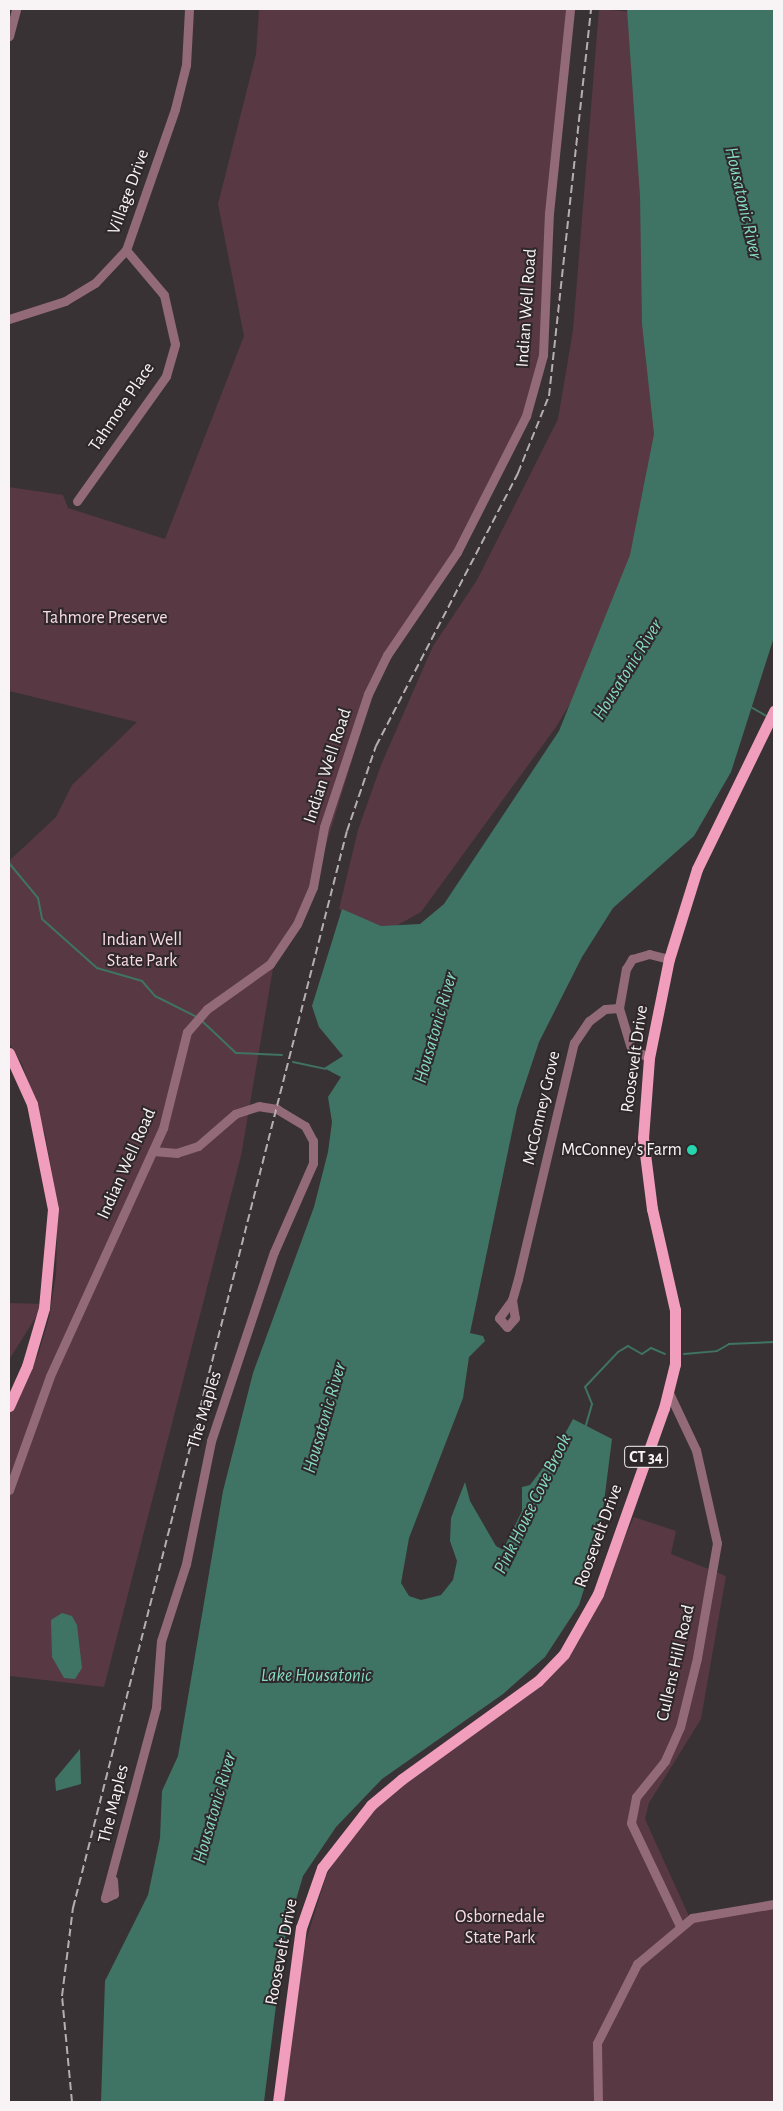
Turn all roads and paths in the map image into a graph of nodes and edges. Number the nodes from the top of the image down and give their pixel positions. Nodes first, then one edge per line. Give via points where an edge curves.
1 (16, 9) edge
2 (189, 9) edge
3 (570, 9) edge
4 (9, 36) edge
5 (126, 250) junction
6 (9, 319) edge
7 (77, 501) dead end
8 (774, 711) edge
9 (669, 959) junction
10 (619, 1008) junction
11 (9, 1053) edge
12 (649, 1058) junction
13 (153, 1151) junction
14 (512, 1300) dead end
15 (669, 1393) junction
16 (9, 1406) edge
17 (9, 1490) edge
18 (113, 1880) dead end
19 (774, 1904) edge
20 (679, 1924) junction
21 (278, 2102) edge
22 (598, 2102) edge

1 - 4 street
2 - 5 street, Village Drive via 186,65 175,109
3 - 13 street, Indian Well Road via 550,203 543,355 526,416 454,558 387,654 368,694 324,827 313,887 297,924 270,964 195,1019 184,1038 172,1100
5 - 6 street, Village Drive via 95,283 65,301
5 - 7 street, Tahmore Place via 164,295 175,344 166,376
8 - 9 main road, Roosevelt Drive / CT 34 via 697,869
9 - 10 street via 650,954 632,959 626,969
9 - 12 main road, Roosevelt Drive / CT 34
10 - 12 street via 631,1048
10 - 14 street, McConney Grove via 605,1009 588,1021 574,1044
11 - 16 main road via 40,1134 53,1216 44,1308 27,1366
12 - 15 main road, Roosevelt Drive / CT 34 via 644,1114 646,1168 676,1324
13 - 17 street, Indian Well Road via 50,1376
13 - 18 street, The Maples via 177,1153 198,1146 235,1114 258,1106 276,1109 305,1126 313,1140 313,1163 274,1252 211,1441 186,1564 161,1641 156,1707
15 - 20 street, Cullens Hill Road via 682,1412 696,1450 717,1543 697,1658 680,1727 665,1761 636,1797 631,1824
15 - 21 main road, Roosevelt Drive / CT 34 via 598,1594 564,1654 538,1681 372,1805 322,1868 302,1928
19 - 20 street via 714,1911
20 - 22 street via 637,1964 611,2009 597,2043

